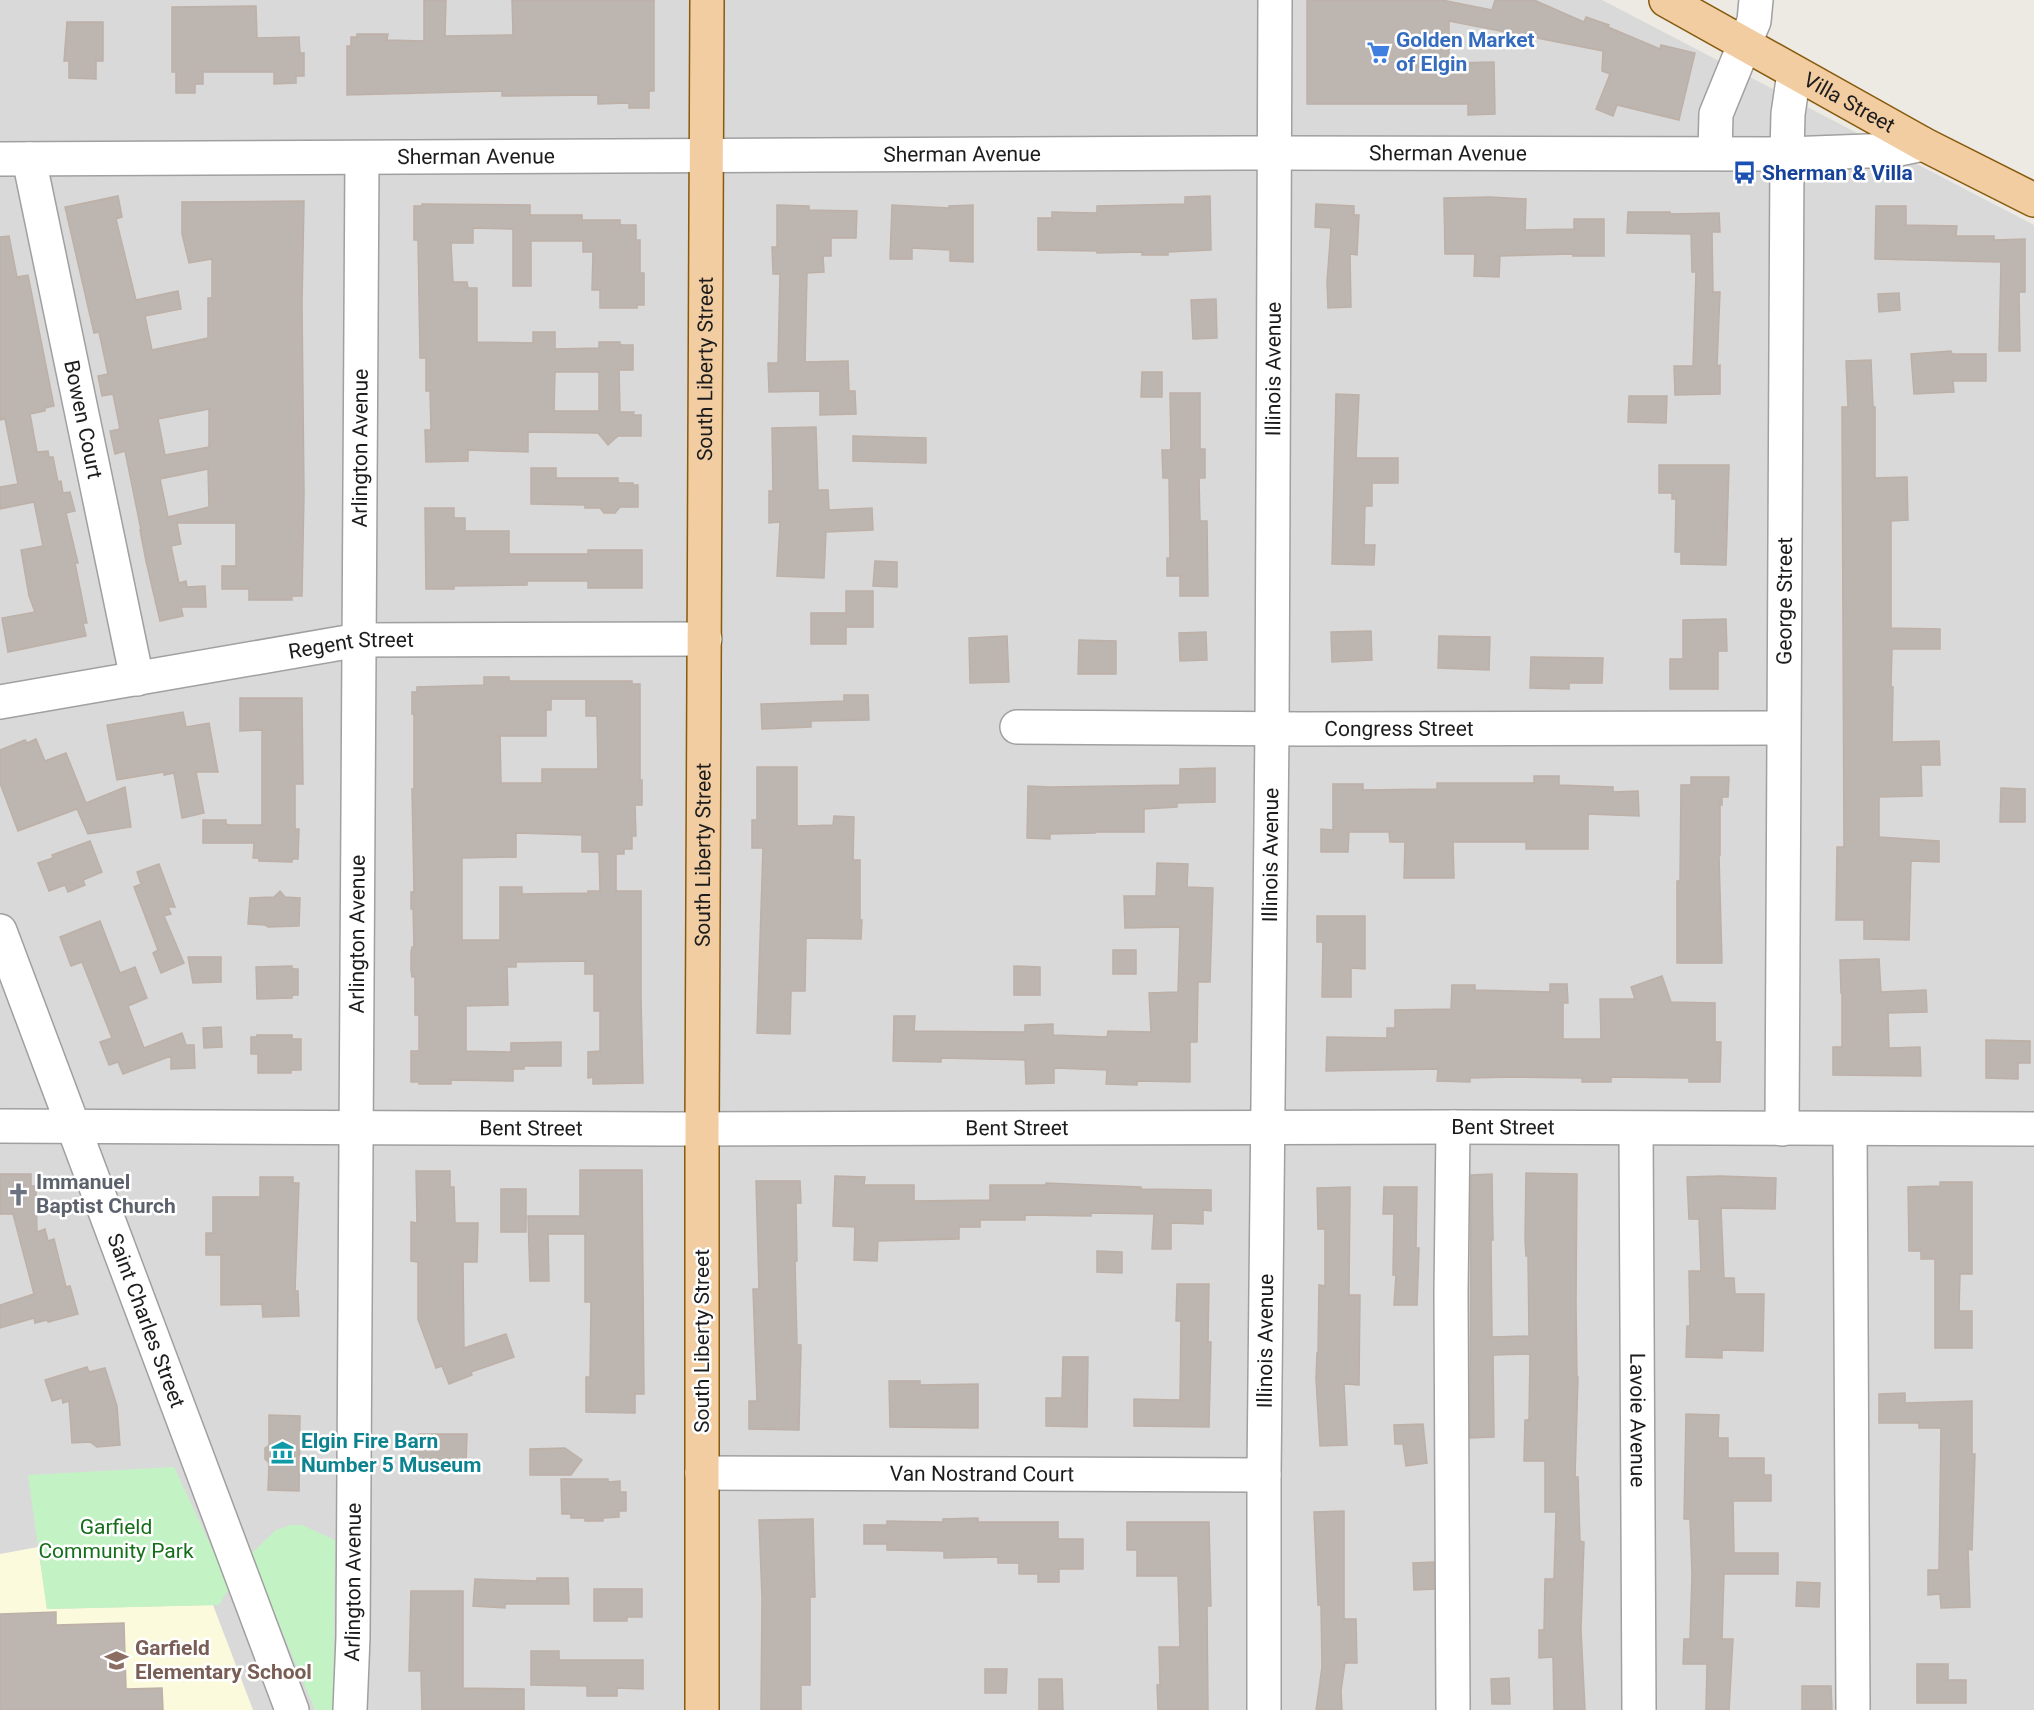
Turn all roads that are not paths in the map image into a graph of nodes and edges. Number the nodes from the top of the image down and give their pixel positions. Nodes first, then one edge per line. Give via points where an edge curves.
1 (707, 0) edge
2 (1275, 0) edge
3 (1666, 0) edge
4 (1756, 0) edge
5 (1745, 44) junction
6 (1794, 73) junction
7 (1923, 144) junction
8 (1275, 153) junction
9 (1715, 153) junction
10 (1787, 154) junction
11 (706, 156) junction
12 (362, 158) junction
13 (15, 159) edge
14 (2034, 200) edge
15 (705, 639) junction
16 (359, 640) junction
17 (137, 679) junction
18 (0, 702) edge
19 (1017, 727) dead end
20 (1783, 728) junction
21 (1272, 729) junction
22 (0, 931) edge
23 (0, 1126) edge
24 (74, 1126) junction
25 (1453, 1127) junction
26 (355, 1128) junction
27 (1269, 1128) junction
28 (702, 1129) junction
29 (1636, 1129) junction
30 (1782, 1129) junction
31 (1850, 1129) junction
32 (2034, 1130) edge
33 (702, 1473) junction
34 (1264, 1476) junction
35 (292, 1710) edge
36 (350, 1710) edge
37 (702, 1710) edge
38 (1264, 1710) edge
39 (1453, 1710) edge
40 (1639, 1710) edge
41 (1853, 1710) edge

1 - 11 main road, South Liberty Street
2 - 8 street, Illinois Avenue
3 - 5 main road, Villa Street
4 - 5 street via 1754,21
5 - 6 main road, Villa Street
5 - 9 street via 1716,114
6 - 7 main road, Villa Street
6 - 10 street, George Street
7 - 10 street, Sherman Avenue via 1894,150
7 - 14 main road, Villa Street
8 - 9 street, Sherman Avenue
8 - 11 street, Sherman Avenue
8 - 21 street, Illinois Avenue
9 - 10 street, Sherman Avenue
10 - 20 street, George Street
11 - 12 street, Sherman Avenue
11 - 15 main road, South Liberty Street
12 - 13 street, Sherman Avenue
12 - 16 street, Arlington Avenue
13 - 17 street, Bowen Court
15 - 16 street, Regent Street
15 - 28 main road, South Liberty Street
16 - 17 street, Regent Street
16 - 26 street, Arlington Avenue
17 - 18 street, Regent Street
19 - 21 street, Congress Street
20 - 21 street, Congress Street
20 - 30 street, George Street
21 - 27 street, Illinois Avenue
22 - 24 street, Saint Charles Street
23 - 24 street, Bent Street
24 - 26 street, Bent Street
24 - 35 street, Saint Charles Street
25 - 27 street, Bent Street
25 - 29 street, Bent Street
25 - 39 street
26 - 28 street, Bent Street
26 - 36 street, Arlington Avenue
27 - 28 street, Bent Street
27 - 34 street, Illinois Avenue
28 - 33 main road, South Liberty Street
29 - 30 street, Bent Street
29 - 40 street, Lavoie Avenue
30 - 31 street, Bent Street
31 - 32 street, Bent Street
31 - 41 street
33 - 34 street, Van Nostrand Court
33 - 37 main road, South Liberty Street
34 - 38 street, Illinois Avenue

